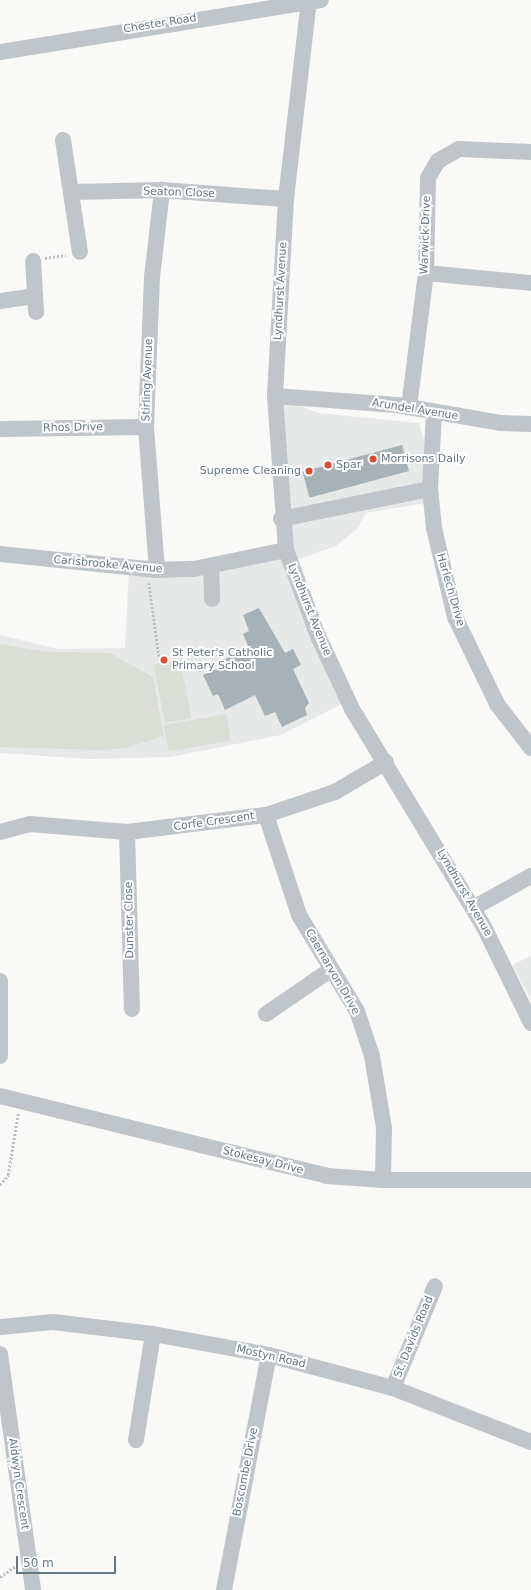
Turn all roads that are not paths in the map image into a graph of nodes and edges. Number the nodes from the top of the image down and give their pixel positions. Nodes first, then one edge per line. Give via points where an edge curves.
1 (313, 1) edge
2 (0, 52) edge
3 (63, 140) dead end
4 (531, 152) edge
5 (162, 190) junction
6 (71, 192) junction
7 (286, 199) junction
8 (80, 252) road end
9 (32, 261) road end
10 (426, 273) junction
11 (531, 283) edge
12 (35, 296) junction
13 (0, 301) edge
14 (36, 312) dead end
15 (275, 396) junction
16 (410, 407) junction
17 (434, 412) junction
18 (531, 424) edge
19 (146, 427) junction
20 (0, 429) edge
21 (430, 489) junction
22 (281, 519) junction
23 (286, 550) junction
24 (0, 554) edge
25 (211, 566) junction
26 (152, 570) junction
27 (212, 599) dead end
28 (531, 748) edge
29 (386, 762) junction
30 (266, 815) junction
31 (0, 822) edge
32 (30, 824) junction
33 (0, 832) edge
34 (127, 832) junction
35 (531, 876) edge
36 (473, 908) junction
37 (330, 970) junction
38 (0, 981) edge
39 (132, 1009) dead end
40 (266, 1014) dead end
41 (531, 1023) edge
42 (0, 1056) edge
43 (0, 1096) edge
44 (383, 1180) junction
45 (531, 1180) edge
46 (435, 1286) dead end
47 (0, 1327) edge
48 (153, 1334) junction
49 (0, 1354) edge
50 (268, 1355) junction
51 (393, 1388) junction
52 (136, 1440) dead end
53 (531, 1442) edge
54 (33, 1590) edge
55 (224, 1590) edge

1 - 2 street, Chester Road
1 - 7 street, Lyndhurst Avenue
3 - 6 street
4 - 10 street, Warwick Drive via 459,149 438,161 428,178
5 - 6 street, Seaton Close
5 - 7 street, Seaton Close
5 - 19 street, Stirling Avenue via 152,277
6 - 8 street
7 - 15 street, Lyndhurst Avenue
9 - 12 street
10 - 11 street
10 - 16 street, Warwick Drive
12 - 13 street
12 - 14 street
15 - 16 street, Arundel Avenue
15 - 22 street, Lyndhurst Avenue
16 - 17 street, Arundel Avenue
17 - 18 street, Arundel Avenue
17 - 21 street, Harlech Drive
19 - 20 street, Rhos Drive
19 - 26 street, Stirling Avenue
21 - 22 street
21 - 28 street, Harlech Drive via 434,528 455,617 497,704
22 - 23 street, Lyndhurst Avenue
23 - 25 street, Carisbrooke Avenue
23 - 29 street, Lyndhurst Avenue via 333,671
24 - 26 street, Carisbrooke Avenue
25 - 26 street, Carisbrooke Avenue
25 - 27 street
29 - 30 street, Corfe Crescent via 334,792
29 - 36 street, Lyndhurst Avenue
30 - 34 street, Corfe Crescent
30 - 37 street, Caernarvon Drive via 299,915
31 - 32 street, Corfe Crescent
32 - 33 street, Corfe Crescent
32 - 34 street, Corfe Crescent
34 - 39 street, Dunster Close
35 - 36 street
36 - 41 street, Lyndhurst Avenue
37 - 40 street
37 - 44 street, Caernarvon Drive via 357,1011 372,1056 384,1128
38 - 42 street
43 - 44 street, Stokesay Drive via 327,1176
44 - 45 street, Stokesay Drive
46 - 51 street, St. Davids Road
47 - 48 street, Mostyn Road via 54,1322
48 - 50 street, Mostyn Road
48 - 52 street
49 - 54 street, Aldwyn Crescent
50 - 51 street, Mostyn Road
50 - 55 street, Boscombe Drive
51 - 53 street, Mostyn Road

